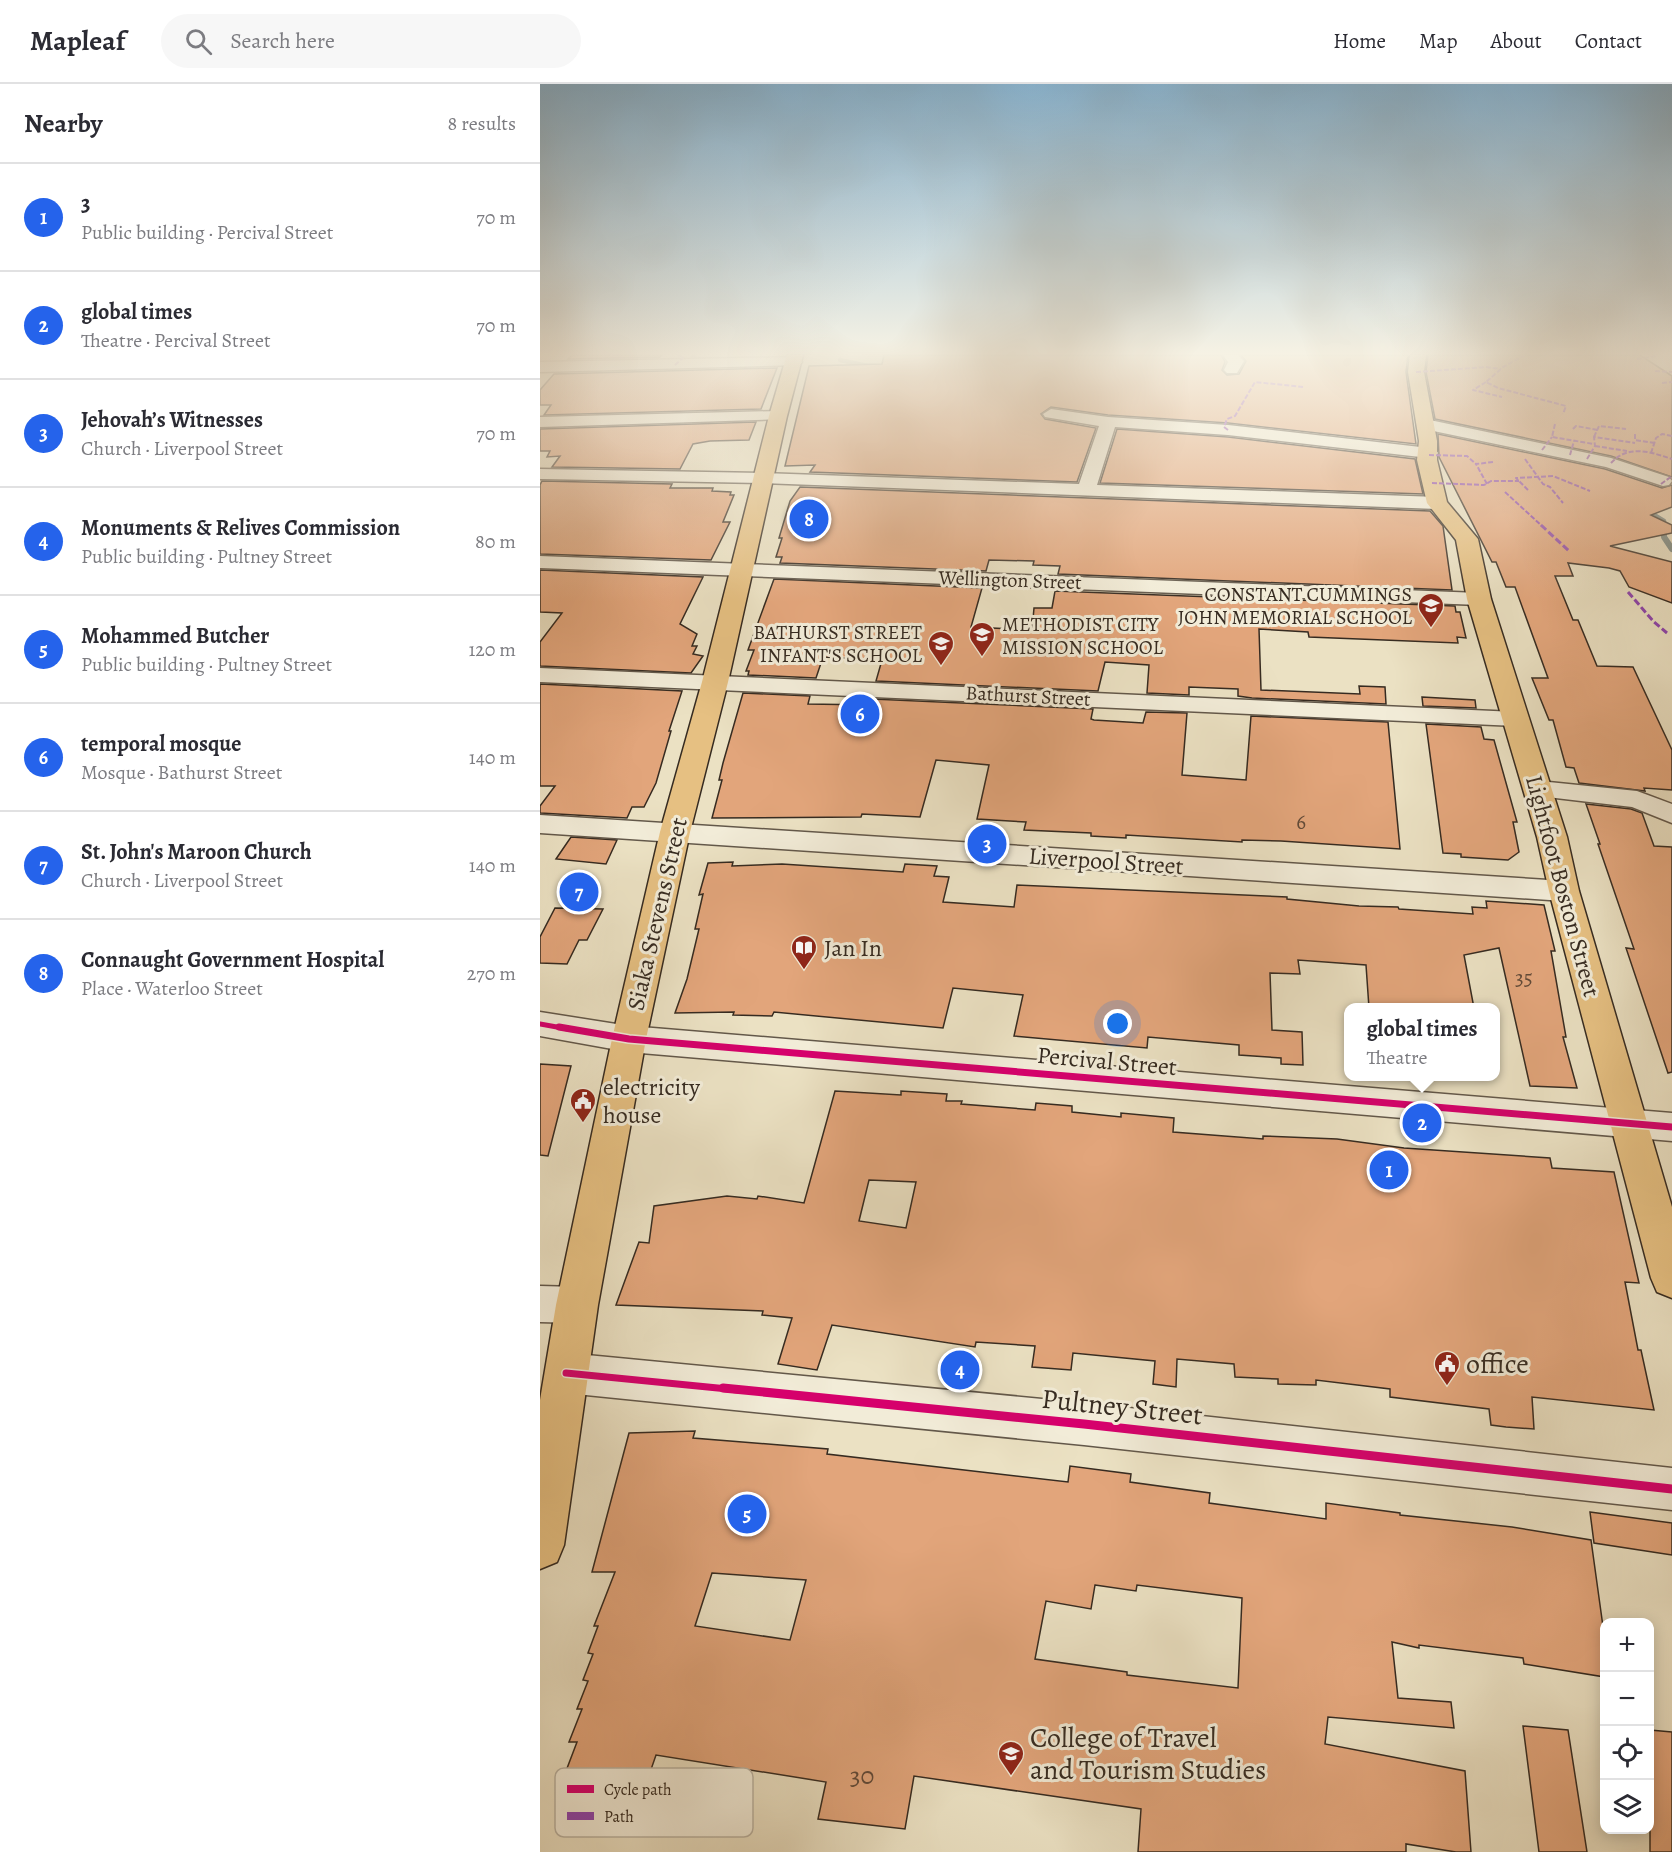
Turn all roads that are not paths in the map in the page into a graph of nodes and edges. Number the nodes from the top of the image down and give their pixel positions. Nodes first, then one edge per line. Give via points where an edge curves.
1 (772, 438) edge
2 (1103, 438) edge
3 (1294, 438) edge
4 (1427, 438) edge
5 (1517, 438) edge
6 (1429, 453) junction
7 (540, 474) edge
8 (762, 478) junction
9 (1663, 481) dead end
10 (1087, 489) junction
11 (1437, 503) junction
12 (540, 562) edge
13 (741, 569) junction
14 (1479, 599) junction
15 (540, 675) edge
16 (715, 682) junction
17 (1516, 719) junction
18 (1539, 789) junction
19 (1672, 814) edge
20 (540, 825) edge
21 (675, 832) junction
22 (1564, 891) junction
23 (540, 1024) edge
24 (629, 1039) junction
25 (1629, 1123) junction
26 (1672, 1127) edge
27 (1672, 1278) edge
28 (558, 1304) edge
29 (566, 1373) junction
30 (1672, 1489) edge
31 (540, 1545) edge

1 - 8 main road, Siaka Stevens Street
2 - 10 street
3 - 6 street
4 - 6 main road
5 - 9 street
6 - 11 main road via 1427,460
7 - 8 street
8 - 10 street
8 - 13 main road, Siaka Stevens Street
10 - 11 street
11 - 14 main road, Lightfoot Boston Street via 1467,539
12 - 13 street, Wellington Street
13 - 14 street, Wellington Street
13 - 16 main road, Siaka Stevens Street
14 - 17 main road, Lightfoot Boston Street
15 - 16 street, Bathurst Street
16 - 17 street, Bathurst Street
16 - 21 main road, Siaka Stevens Street
17 - 18 main road, Lightfoot Boston Street
18 - 19 street via 1637,799
18 - 22 main road, Lightfoot Boston Street
20 - 21 street, Liverpool Street
21 - 22 street, Liverpool Street
21 - 24 main road, Siaka Stevens Street
22 - 25 main road, Lightfoot Boston Street
23 - 24 street, Percival Street
24 - 25 street, Percival Street
24 - 28 main road, Siaka Stevens Street
25 - 26 street, Percival Street
25 - 27 main road, Lightfoot Boston Street
28 - 29 main road, Siaka Stevens Street
29 - 30 street, Pultney Street via 1084,1424
29 - 31 main road, Siaka Stevens Street

